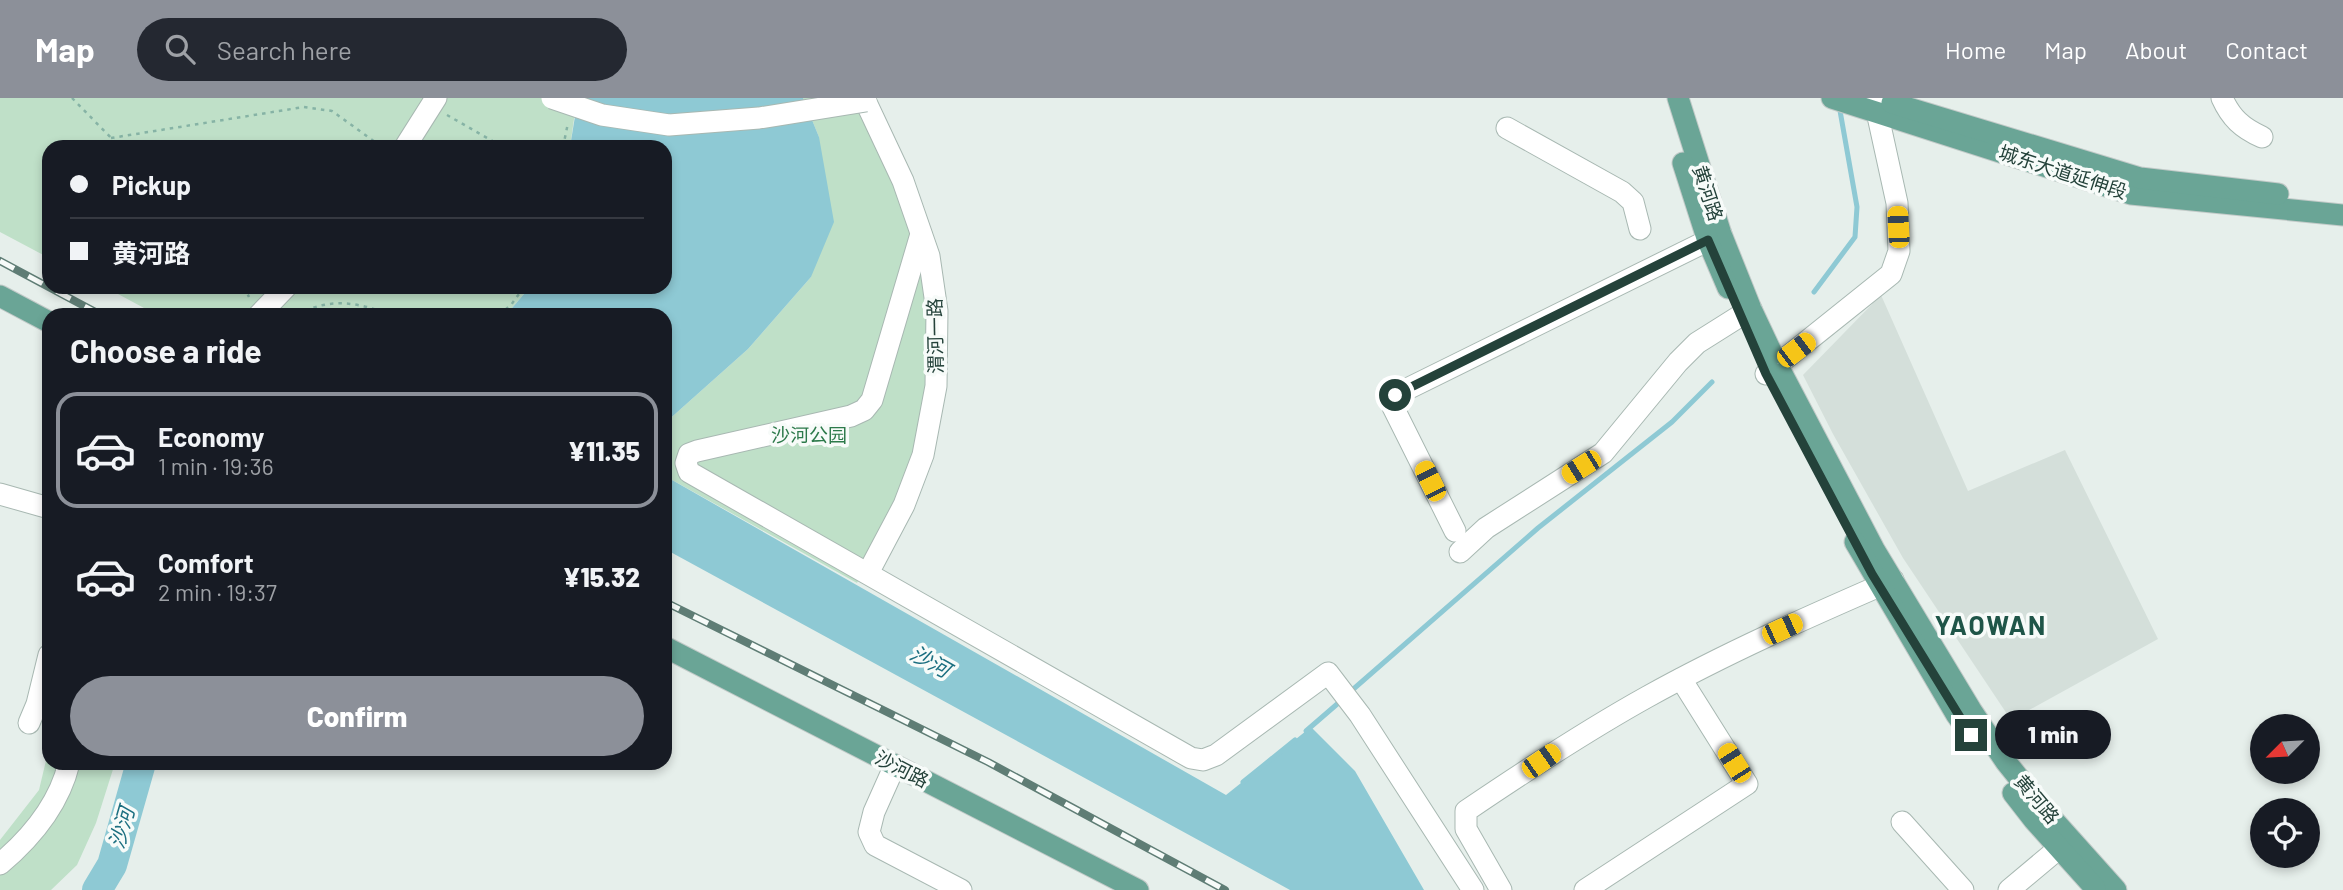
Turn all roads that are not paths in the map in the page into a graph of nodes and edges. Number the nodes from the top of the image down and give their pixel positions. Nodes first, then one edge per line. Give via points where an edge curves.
1 (552, 98) edge
2 (1662, 98) edge
3 (1678, 98) edge
4 (1832, 98) edge
5 (1876, 98) edge
6 (2222, 98) edge
7 (865, 99) edge
8 (434, 102) edge
9 (1507, 128) dead end
10 (2262, 137) dead end
11 (410, 140) edge
12 (2343, 202) edge
13 (2343, 215) edge
14 (1640, 229) dead end
15 (921, 234) junction
16 (1715, 237) junction
17 (280, 294) edge
18 (0, 296) edge
19 (266, 308) edge
20 (1746, 313) junction
21 (42, 318) edge
22 (1771, 369) junction
23 (0, 494) edge
24 (42, 506) edge
25 (868, 573) junction
26 (1886, 583) junction
27 (672, 651) edge
28 (1681, 679) junction
29 (42, 684) edge
30 (29, 723) dead end
31 (895, 765) junction
32 (66, 770) edge
33 (1902, 822) dead end
34 (2065, 844) junction
35 (0, 864) edge
36 (1111, 884) edge
37 (961, 890) edge
38 (1138, 890) edge
39 (1473, 890) edge
40 (1501, 890) edge
41 (1585, 890) edge
42 (1963, 890) edge
43 (2009, 890) edge
44 (2096, 890) edge
45 (2116, 890) edge

1 - 7 street, bridge via 603,115 669,125 759,118
2 - 16 main road, 黄河路
3 - 16 main road, 黄河路
4 - 13 main road, 城东大道延伸段 via 2131,194
5 - 12 main road, 城东大道延伸段 via 2140,178
5 - 22 street via 1897,203 1899,251 1891,274
6 - 10 street via 2229,114
7 - 15 street, 渭河一路 via 903,181
8 - 11 street
9 - 14 street via 1622,192 1633,202
15 - 25 street, 渭河一路 via 937,311 936,386 923,455 904,505
15 - 25 street via 872,400 864,410 697,451 689,454 686,463 696,477
16 - 20 main road, 黄河路
16 - 20 street via 1395,395 1393,407 1457,541 1486,528 1603,453 1697,342
17 - 19 street
18 - 21 main road
20 - 22 main road, 黄河路
22 - 26 main road, 黄河路
23 - 24 street
25 - 39 street via 1191,758 1216,755 1328,673
26 - 28 street
26 - 34 main road, 黄河路
27 - 31 main road, 沙河路
28 - 40 street via 1559,748 1466,811 1466,829
28 - 41 street via 1747,784
29 - 30 street
31 - 36 main road, 沙河路
31 - 37 street via 869,832 875,845
32 - 35 street via 47,814 28,840
33 - 42 street
34 - 43 street
34 - 44 main road, 黄河路
34 - 45 main road, 黄河路
36 - 38 main road, 沙河路

